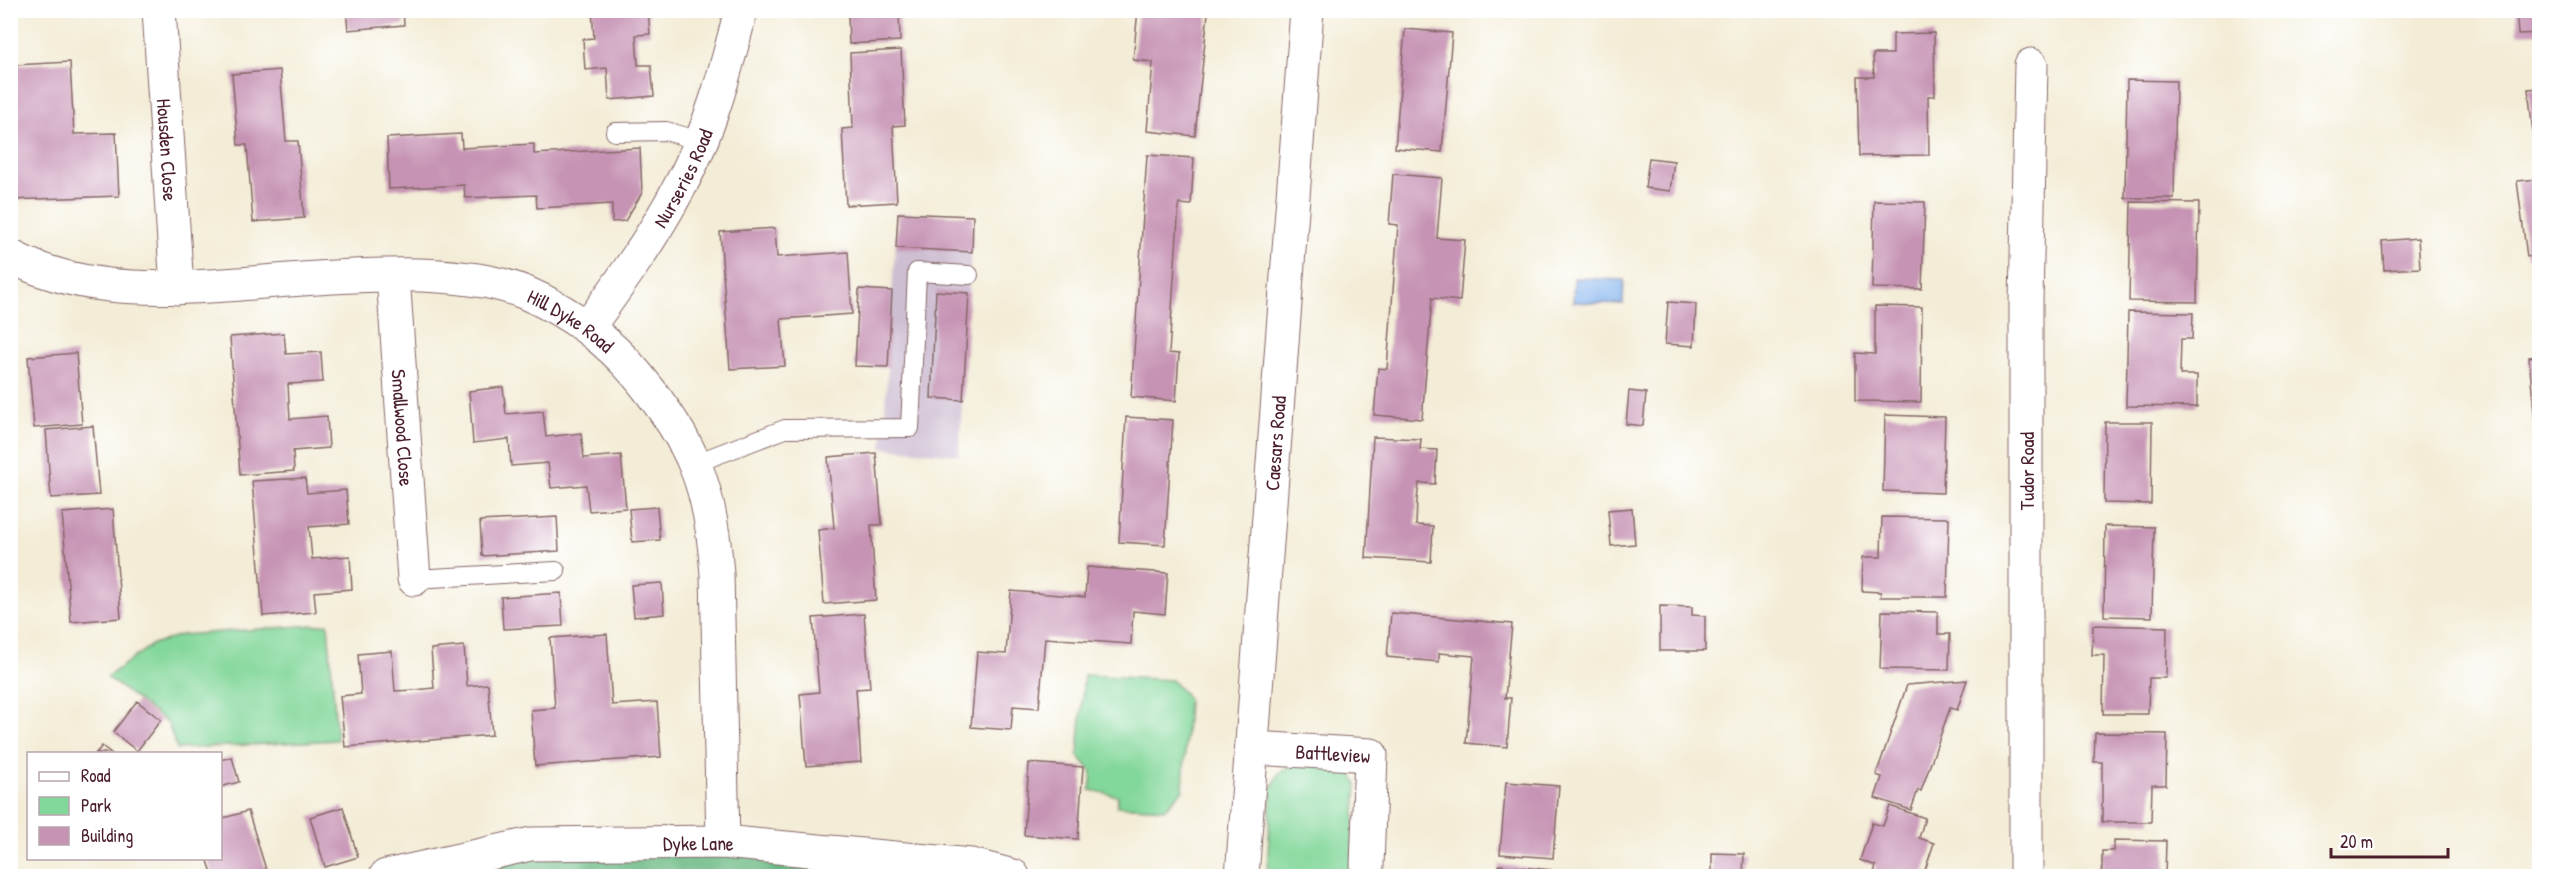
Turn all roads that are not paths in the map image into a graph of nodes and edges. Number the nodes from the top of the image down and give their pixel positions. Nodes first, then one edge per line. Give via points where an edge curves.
1 (159, 10) edge
2 (741, 10) edge
3 (1307, 10) edge
4 (2031, 65) dead end
5 (615, 132) dead end
6 (700, 141) junction
7 (10, 256) edge
8 (969, 275) dead end
9 (393, 276) junction
10 (177, 288) junction
11 (588, 327) junction
12 (696, 463) junction
13 (556, 571) dead end
14 (414, 579) joint
15 (1253, 748) junction
16 (723, 842) junction
17 (1366, 866) dead end
18 (386, 876) edge
19 (1013, 876) edge
20 (1242, 876) edge
21 (2026, 876) edge

1 - 10 street, Housden Close
2 - 6 street, Nurseries Road
3 - 15 street, Caesars Road
4 - 21 street, Tudor Road via 2026,327
5 - 6 lane via 666,131
6 - 11 street, Nurseries Road via 680,187 646,244
7 - 10 street, Hill Dyke Road via 55,275 93,283
8 - 12 lane via 917,272 910,428 785,429
9 - 10 street, Hill Dyke Road
9 - 11 street, Hill Dyke Road via 491,283 526,293
9 - 14 street, Smallwood Close
11 - 12 street, Hill Dyke Road via 630,366 661,404
12 - 16 street, Hill Dyke Road via 707,496 715,553
13 - 14 lane
15 - 17 street, Battleview via 1371,755
15 - 20 street, Caesars Road
16 - 18 street, Dyke Lane via 531,844
16 - 19 street, Dyke Lane via 971,865

